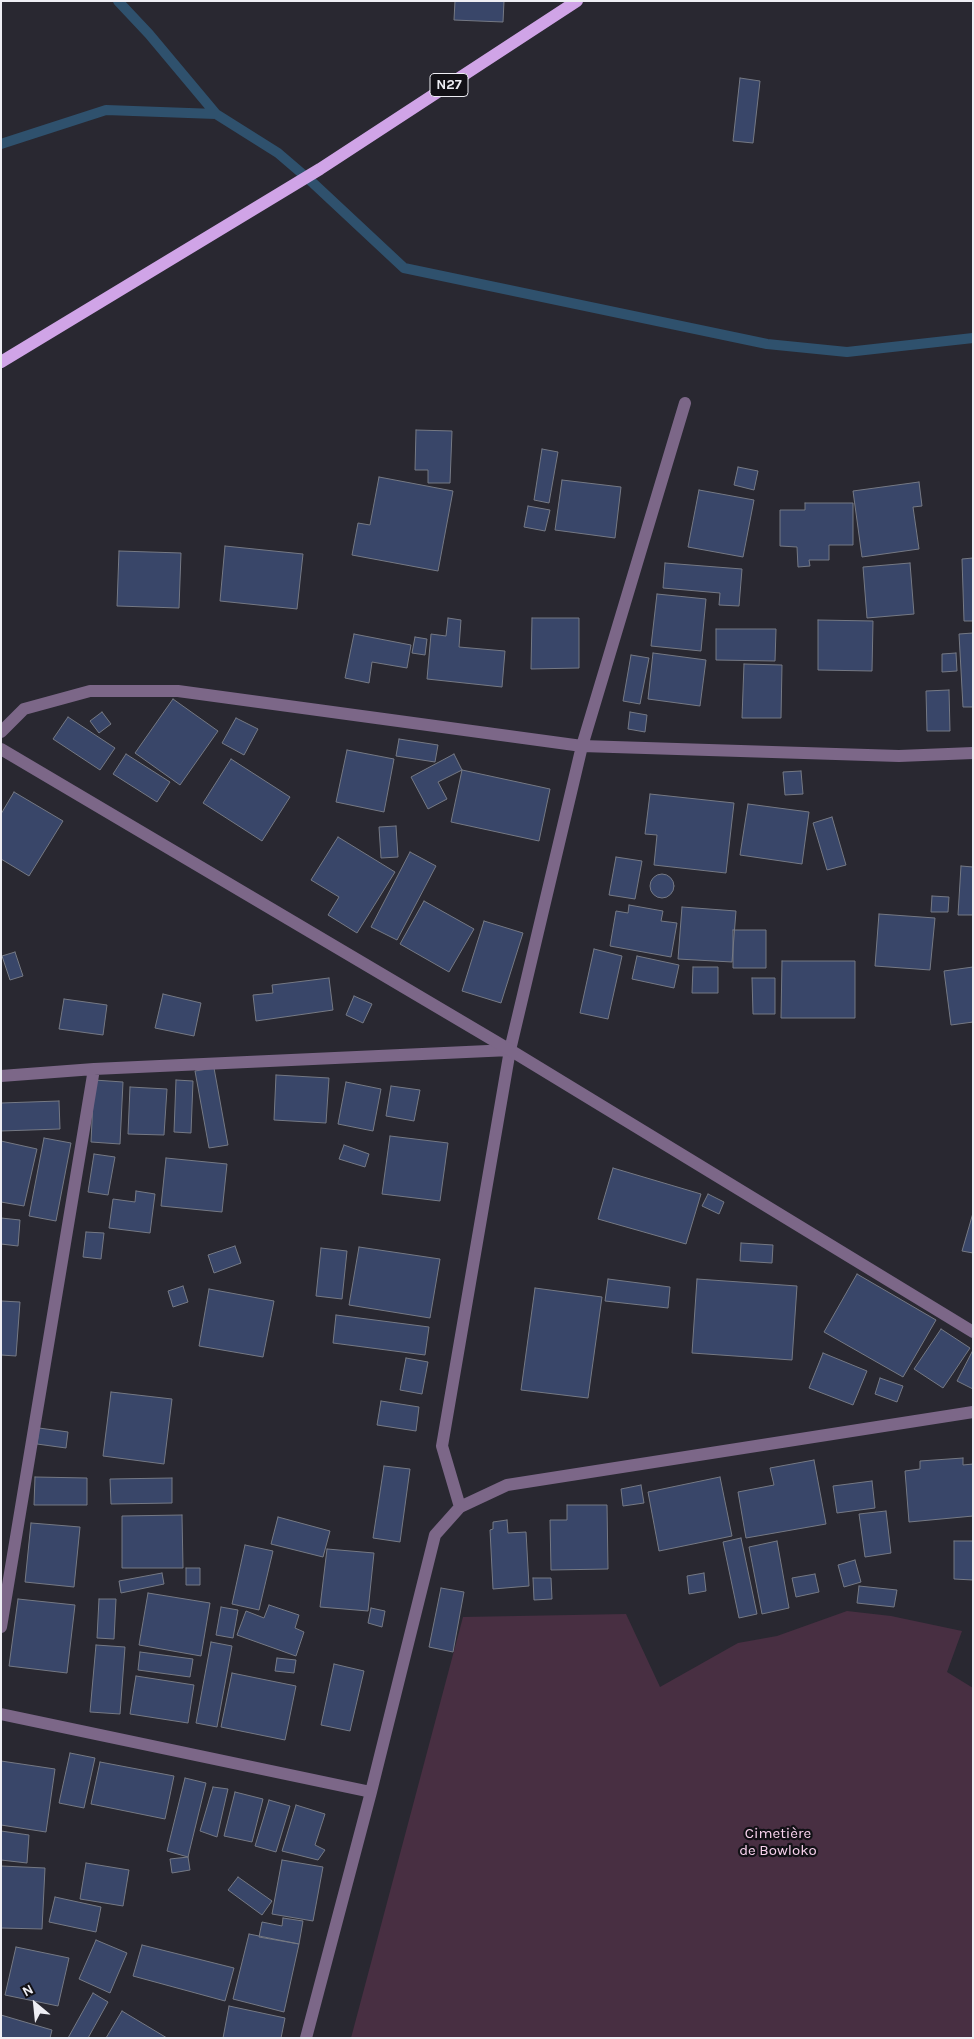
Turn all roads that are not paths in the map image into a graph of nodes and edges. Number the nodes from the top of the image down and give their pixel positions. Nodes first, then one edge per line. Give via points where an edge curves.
1 (577, 1) edge
2 (1, 362) edge
3 (685, 403) dead end
4 (1, 732) edge
5 (582, 746) junction
6 (1, 749) edge
7 (973, 753) edge
8 (510, 1050) junction
9 (94, 1069) junction
10 (1, 1076) edge
11 (973, 1332) edge
12 (973, 1412) edge
13 (460, 1507) junction
14 (1, 1627) edge
15 (1, 1714) edge
16 (371, 1792) junction
17 (306, 2038) edge

1 - 2 main road, N27 via 320,169
3 - 5 street
4 - 5 street via 24,709 90,691 178,691
5 - 7 street via 900,756
5 - 8 street
6 - 8 street
8 - 9 street
8 - 11 street
8 - 13 street via 442,1446
9 - 10 street
9 - 14 street
12 - 13 street via 507,1485
13 - 16 street via 435,1535
15 - 16 street
16 - 17 street

